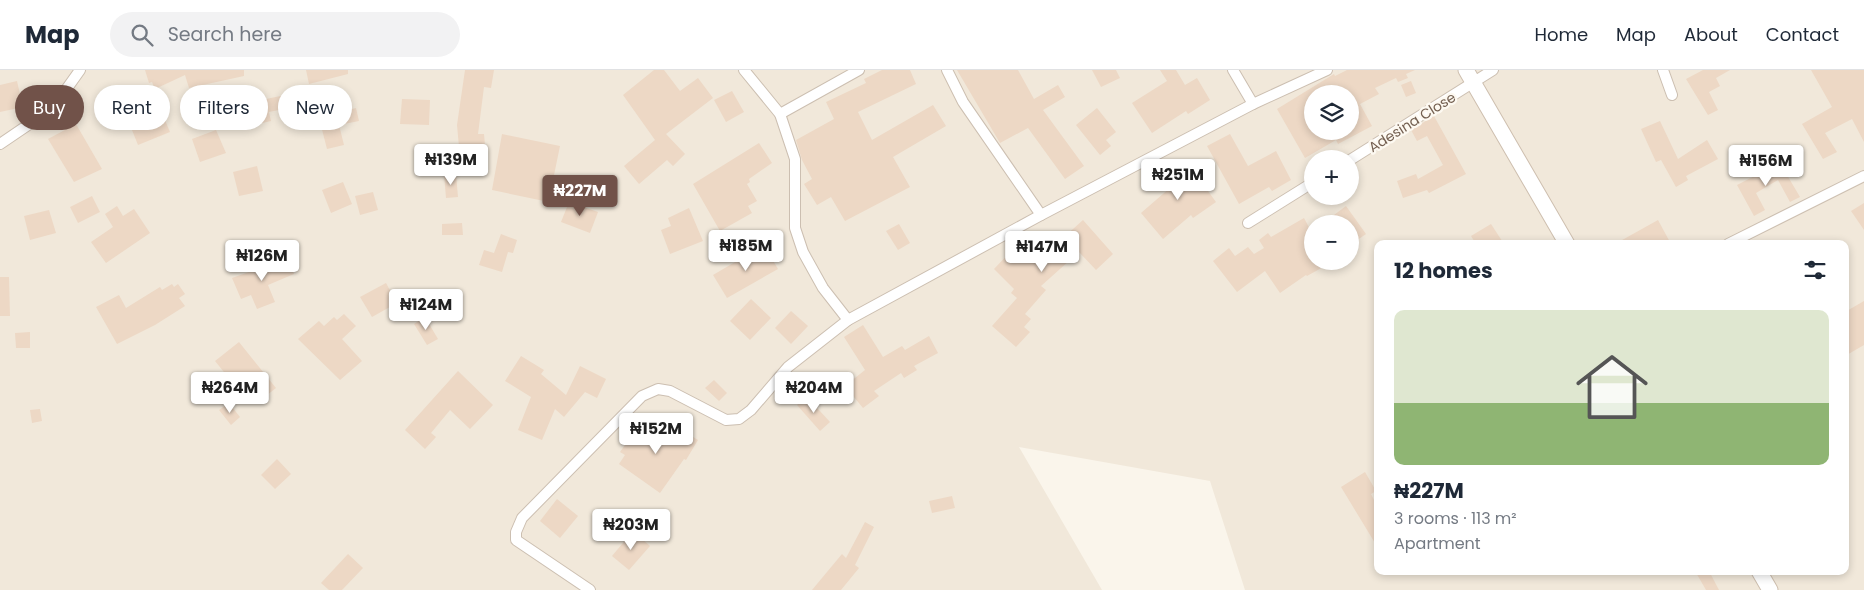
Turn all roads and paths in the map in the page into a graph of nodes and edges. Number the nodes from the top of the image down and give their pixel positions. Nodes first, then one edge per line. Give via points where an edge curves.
1 (80, 70) edge
2 (744, 70) edge
3 (859, 70) edge
4 (947, 70) edge
5 (1233, 70) edge
6 (1327, 70) edge
7 (1466, 70) edge
8 (1493, 70) edge
9 (1663, 70) edge
10 (1474, 84) junction
11 (1672, 95) dead end
12 (1253, 104) junction
13 (780, 114) junction
14 (0, 144) edge
15 (1359, 154) edge
16 (1864, 176) edge
17 (1304, 188) edge
18 (1041, 215) junction
19 (1248, 222) dead end
20 (1565, 240) edge
21 (1736, 240) edge
22 (848, 320) junction
23 (1761, 575) edge
24 (590, 590) edge
25 (1770, 590) edge

1 - 14 street via 53,108
2 - 13 street
3 - 13 street
4 - 18 street via 963,102
5 - 12 street
6 - 12 street
7 - 10 main road
8 - 10 street, Adesina Close
9 - 11 street
10 - 15 street, Adesina Close
10 - 20 main road
12 - 18 street
13 - 22 street via 795,159 795,228 823,288
16 - 21 street
17 - 19 street
18 - 22 street
22 - 24 street via 788,367 752,410 739,419 726,420 670,391 658,389 642,396 522,518 516,540
23 - 25 main road

